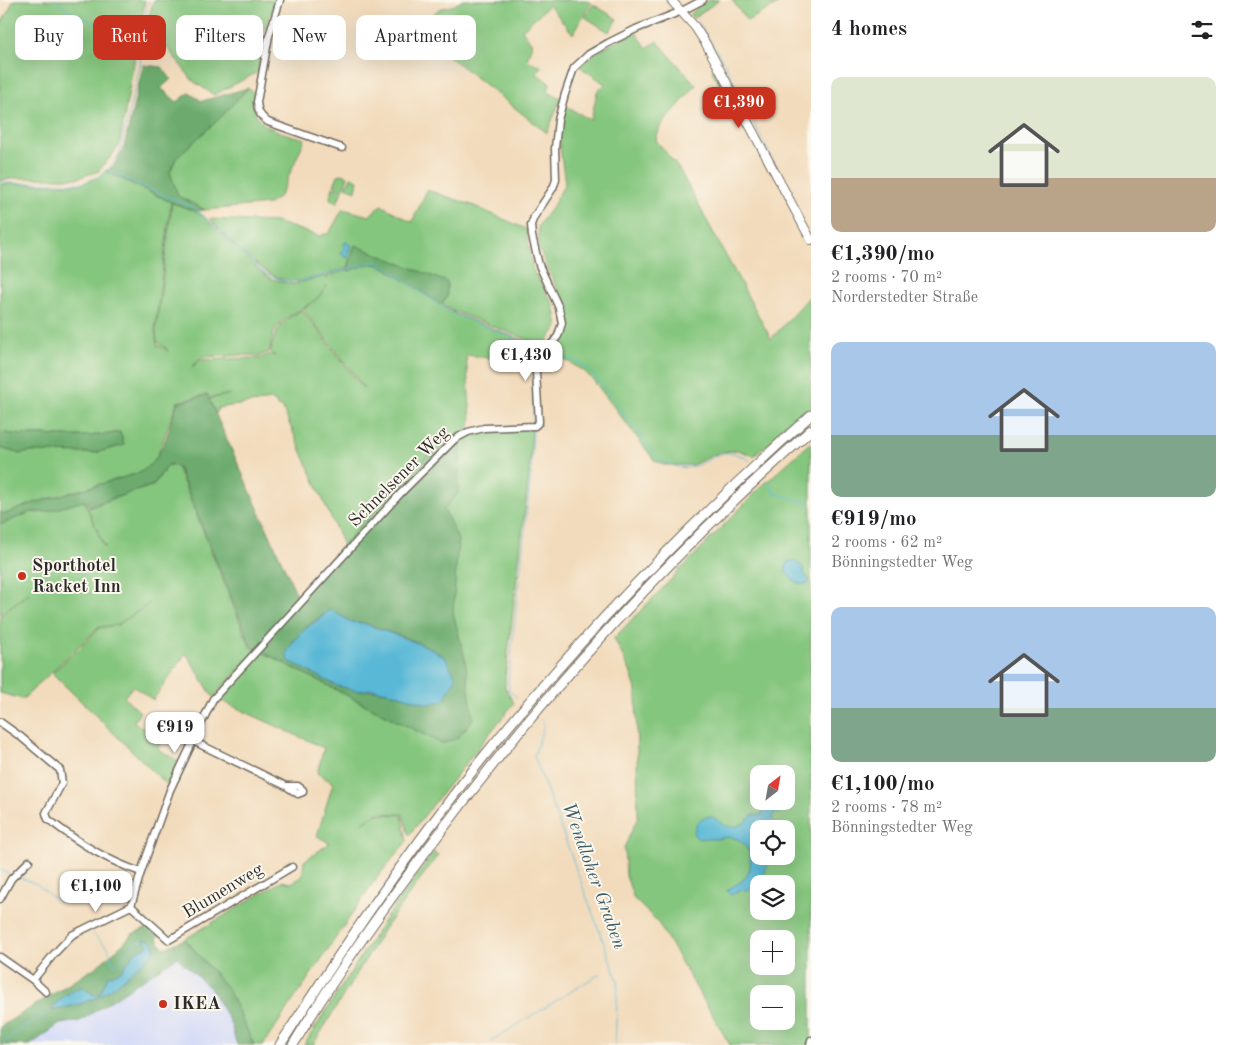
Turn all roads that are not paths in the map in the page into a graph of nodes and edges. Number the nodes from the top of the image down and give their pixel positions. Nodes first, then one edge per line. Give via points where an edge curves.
1 (280, 0) edge
2 (671, 0) edge
3 (703, 0) edge
4 (682, 12) junction
5 (342, 148) dead end
6 (811, 240) edge
7 (811, 415) edge
8 (811, 430) edge
9 (0, 722) edge
10 (193, 741) junction
11 (286, 786) dead end
12 (28, 862) dead end
13 (292, 867) dead end
14 (141, 872) junction
15 (0, 899) edge
16 (132, 906) junction
17 (0, 957) edge
18 (33, 980) junction
19 (46, 992) dead end
20 (811, 1040) edge
21 (280, 1045) edge
22 (293, 1045) edge
23 (810, 1045) edge

1 - 5 street via 269,36 257,110 268,122
2 - 4 main road
3 - 4 street, Schnelsener Weg
4 - 6 main road via 728,82
4 - 10 street, Schnelsener Weg via 608,42 574,68 558,120 556,180 531,225 539,265 562,322 558,336 538,362 539,422 535,426 484,428 455,439 400,494 213,699
7 - 21 highway via 657,562 524,708 411,852
8 - 22 highway via 665,570 532,717 410,871
9 - 14 street via 60,770 62,783 46,813 48,819 96,852
10 - 11 street
10 - 14 street via 170,790
12 - 15 street via 11,879
13 - 16 street, Blumenweg via 169,940
14 - 16 street
16 - 18 street via 72,935
17 - 18 street
18 - 19 street
20 - 23 street

